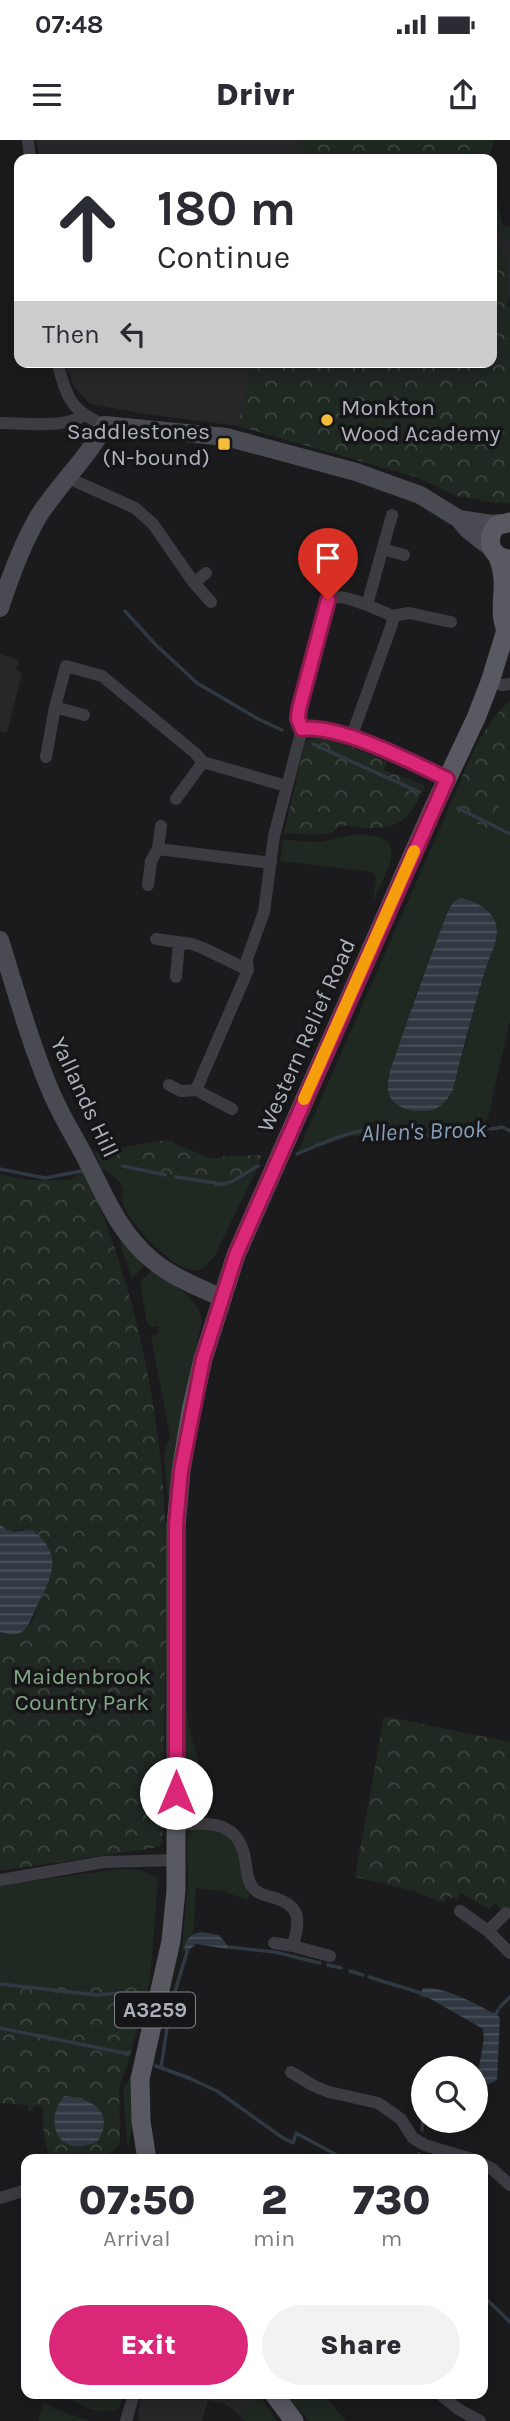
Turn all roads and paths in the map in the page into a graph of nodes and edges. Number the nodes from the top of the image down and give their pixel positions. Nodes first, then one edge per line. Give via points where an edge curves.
1 (59, 368) edge
2 (83, 415) junction
3 (0, 423) edge
4 (105, 425) junction
5 (66, 477) junction
6 (392, 515) dead end
7 (459, 519) junction
8 (506, 523) edge
9 (383, 550) junction
10 (404, 555) dead end
11 (500, 555) edge
12 (206, 573) dead end
13 (194, 583) junction
14 (211, 602) dead end
15 (368, 604) junction
16 (0, 608) edge
17 (393, 616) junction
18 (451, 622) dead end
19 (508, 628) edge
20 (500, 683) edge
21 (55, 707) junction
22 (84, 715) dead end
23 (302, 729) junction
24 (351, 738) junction
25 (46, 757) dead end
26 (204, 762) junction
27 (447, 779) junction
28 (286, 786) junction
29 (176, 799) dead end
30 (161, 826) dead end
31 (159, 849) junction
32 (271, 863) junction
33 (148, 884) dead end
34 (156, 939) dead end
35 (0, 940) edge
36 (180, 943) junction
37 (248, 970) junction
38 (176, 976) dead end
39 (169, 1085) dead end
40 (195, 1090) junction
41 (232, 1109) dead end
42 (222, 1298) junction
43 (177, 1825) junction
44 (177, 1860) junction
45 (0, 1880) edge
46 (460, 1911) dead end
47 (506, 1913) dead end
48 (488, 1931) junction
49 (274, 1943) dead end
50 (293, 1946) junction
51 (510, 1954) edge
52 (330, 1956) dead end
53 (290, 2072) dead end
54 (146, 2154) edge
55 (455, 2154) edge
56 (488, 2166) edge
57 (510, 2185) edge
58 (21, 2192) edge
59 (0, 2198) edge
60 (133, 2399) edge
61 (278, 2399) edge
62 (445, 2399) edge
63 (126, 2421) edge
64 (294, 2421) edge
65 (480, 2421) edge

1 - 2 street via 66,395
2 - 3 street via 62,423
2 - 4 street
4 - 5 street
4 - 7 street via 226,437 379,480 420,495
5 - 13 street via 135,508 153,524
5 - 16 street via 38,518
6 - 9 street
7 - 8 street
7 - 11 street
8 - 11 main road via 496,526 490,536
9 - 10 street
9 - 15 street
11 - 19 main road, Western Relief Road / A3259 via 506,586 502,621
12 - 13 street
13 - 14 street
15 - 17 street
15 - 23 street via 337,597 327,601 299,709
17 - 18 street via 409,613
17 - 24 street
19 - 20 main road, Western Relief Road / A3259
20 - 27 main road, Western Relief Road / A3259
21 - 22 street
21 - 25 street
21 - 26 street via 66,666 102,676
23 - 24 street
23 - 28 street
24 - 27 street
26 - 28 street
26 - 29 street
27 - 42 main road, Western Relief Road / A3259 via 282,1148
28 - 32 street
30 - 31 street
31 - 32 street
31 - 33 street via 151,861
32 - 37 street
34 - 36 street
35 - 42 street, Yallands Hill via 52,1095 124,1232 175,1276
36 - 37 street via 205,949
36 - 38 street
37 - 40 street
39 - 40 street via 181,1091
40 - 41 street
42 - 43 main road, Western Relief Road / A3259 via 203,1359 181,1471 176,1525
43 - 44 main road, A3259
43 - 50 street via 221,1825 240,1840 253,1889 286,1902 296,1912
44 - 45 street via 104,1863
44 - 54 main road, A3259 via 171,1941 140,2079
46 - 48 street
47 - 48 street
48 - 51 street
49 - 50 street
50 - 52 street
53 - 55 street via 314,2086 378,2103 425,2145
56 - 57 street
58 - 59 street
60 - 63 street
61 - 64 main road
62 - 65 street

